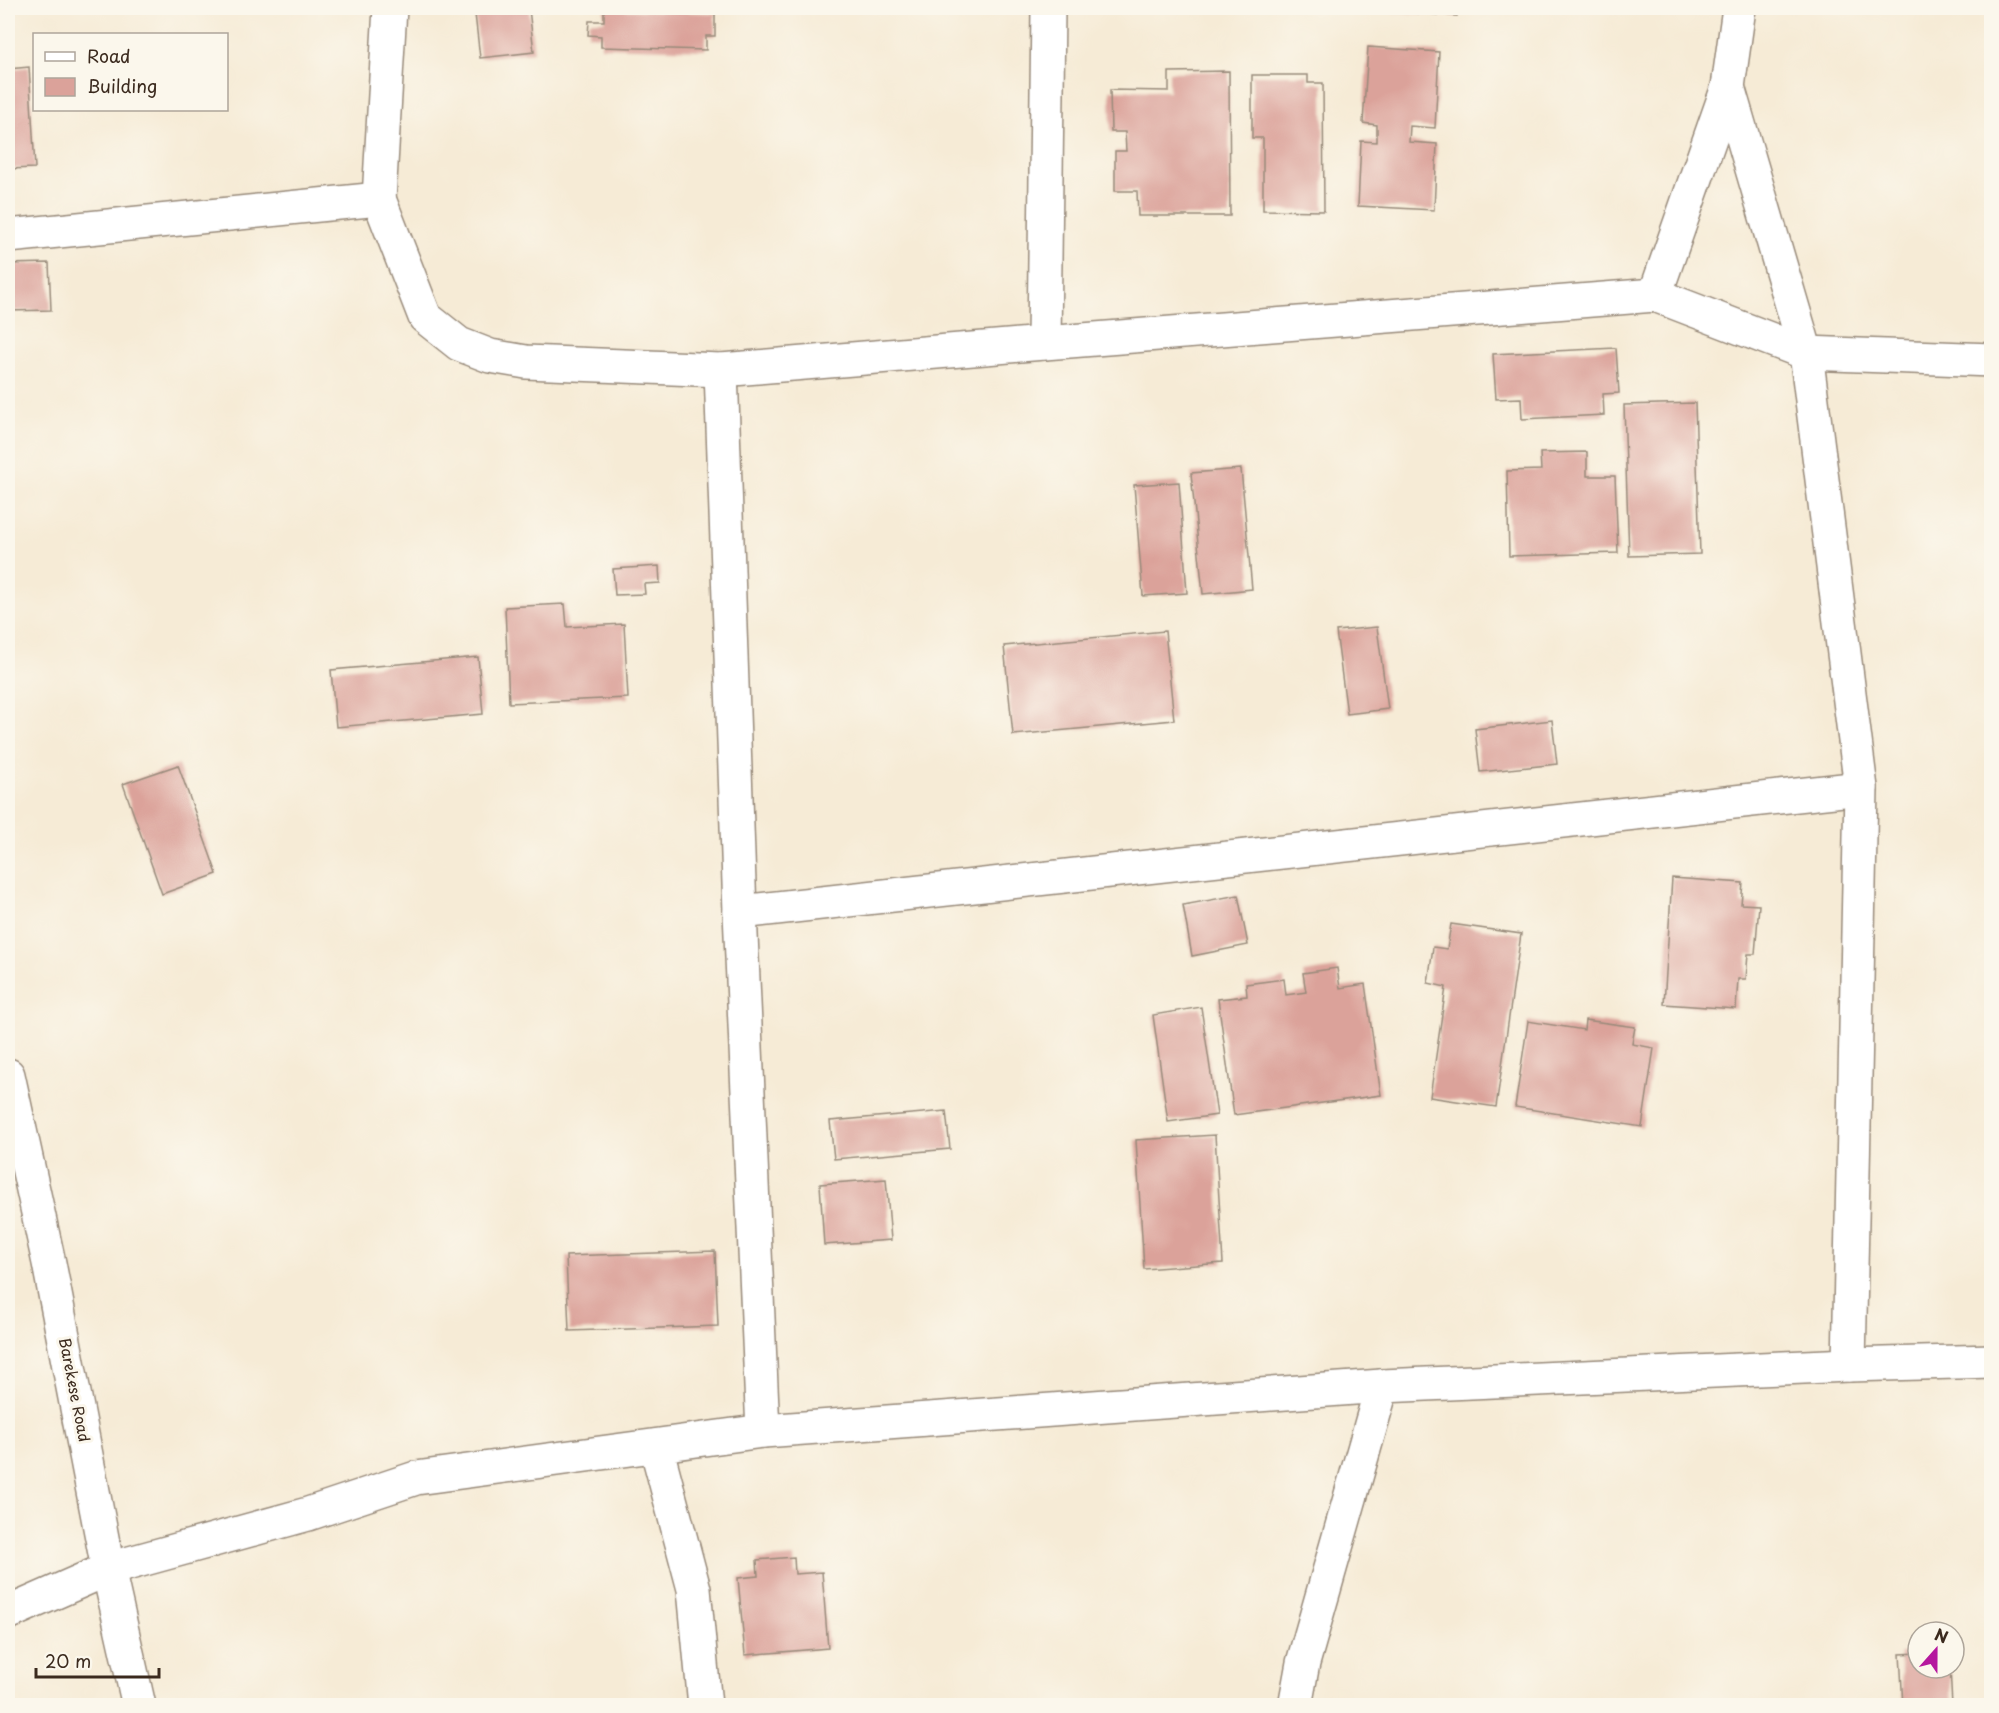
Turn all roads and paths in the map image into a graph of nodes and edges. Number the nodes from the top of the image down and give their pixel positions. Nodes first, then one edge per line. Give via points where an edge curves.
1 (390, 8) edge
2 (1048, 8) edge
3 (1739, 8) edge
4 (1728, 87) junction
5 (379, 199) junction
6 (8, 236) edge
7 (1655, 295) junction
8 (1044, 343) junction
9 (1806, 353) junction
10 (1992, 360) edge
11 (721, 370) junction
12 (1861, 788) junction
13 (740, 912) junction
14 (8, 1075) edge
15 (1992, 1361) edge
16 (1849, 1365) junction
17 (1382, 1386) junction
18 (764, 1431) junction
19 (656, 1446) junction
20 (108, 1569) junction
21 (8, 1614) edge
22 (139, 1706) edge
23 (705, 1706) edge
24 (1294, 1706) edge

1 - 5 street
2 - 8 street
3 - 4 street
4 - 7 street
4 - 9 street
5 - 6 street
5 - 11 street via 425,317 459,344 490,356 526,362
7 - 8 street
7 - 9 street
8 - 11 street
9 - 10 street
9 - 12 street
11 - 13 street
12 - 13 street
12 - 16 street
13 - 18 street
14 - 20 street, Barekese Road
15 - 16 street
16 - 17 street
17 - 18 street
17 - 24 street
18 - 19 street
19 - 20 street via 416,1479 308,1514
19 - 23 street via 694,1589
20 - 21 street
20 - 22 street, Barekese Road

